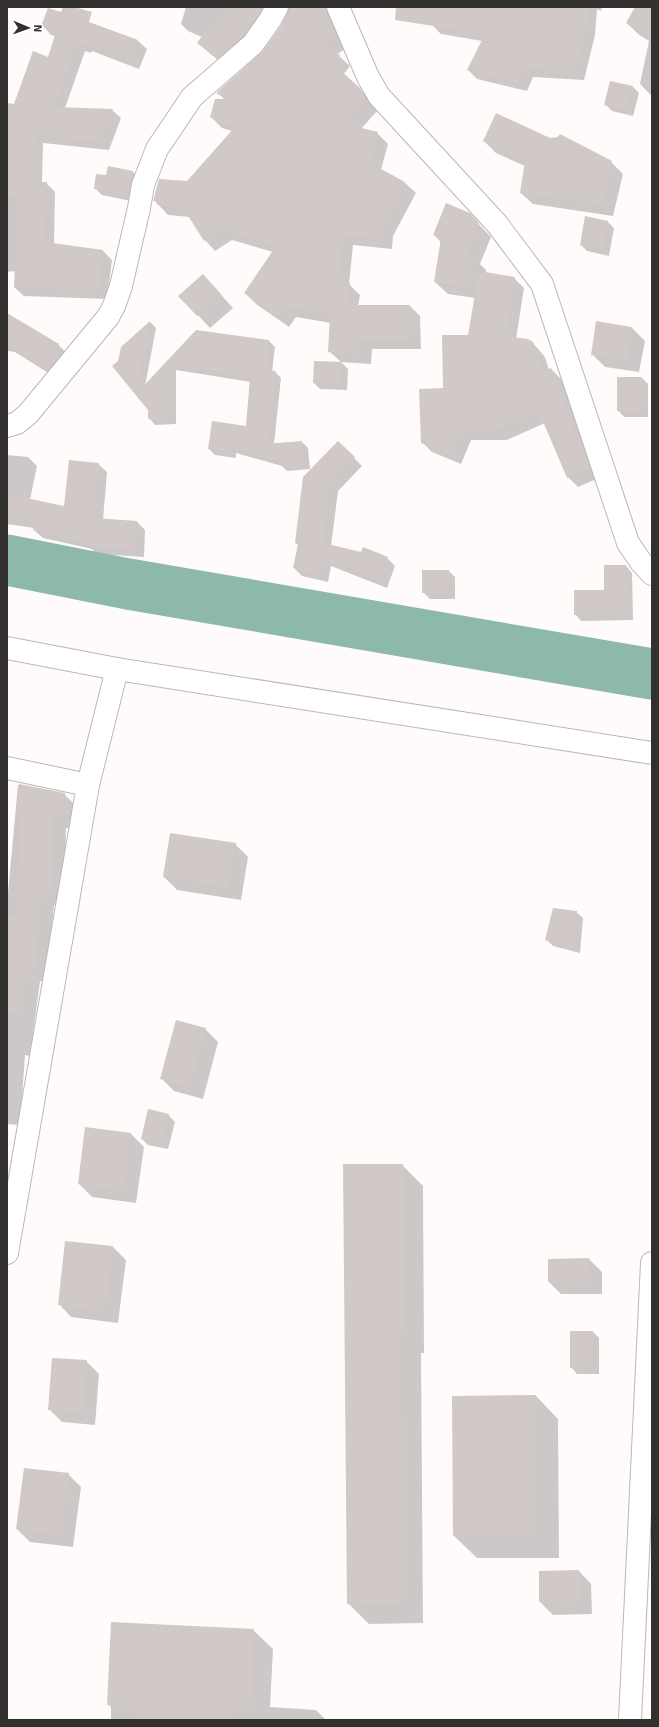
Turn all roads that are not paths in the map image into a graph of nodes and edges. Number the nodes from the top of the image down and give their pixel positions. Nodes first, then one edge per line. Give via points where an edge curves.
1 (277, 7) edge
2 (338, 7) edge
3 (7, 426) edge
4 (652, 574) edge
5 (7, 648) edge
6 (117, 669) junction
7 (652, 753) edge
8 (7, 768) edge
9 (88, 785) junction
10 (7, 1253) edge
11 (652, 1263) edge
12 (630, 1720) edge

1 - 3 street via 253,44 192,97 157,149 143,185 121,286 108,317 28,414 17,424
2 - 4 street via 368,78 379,96 497,224 542,284 628,543
5 - 6 street
6 - 7 street
6 - 9 street
8 - 9 street
9 - 10 street
11 - 12 street

